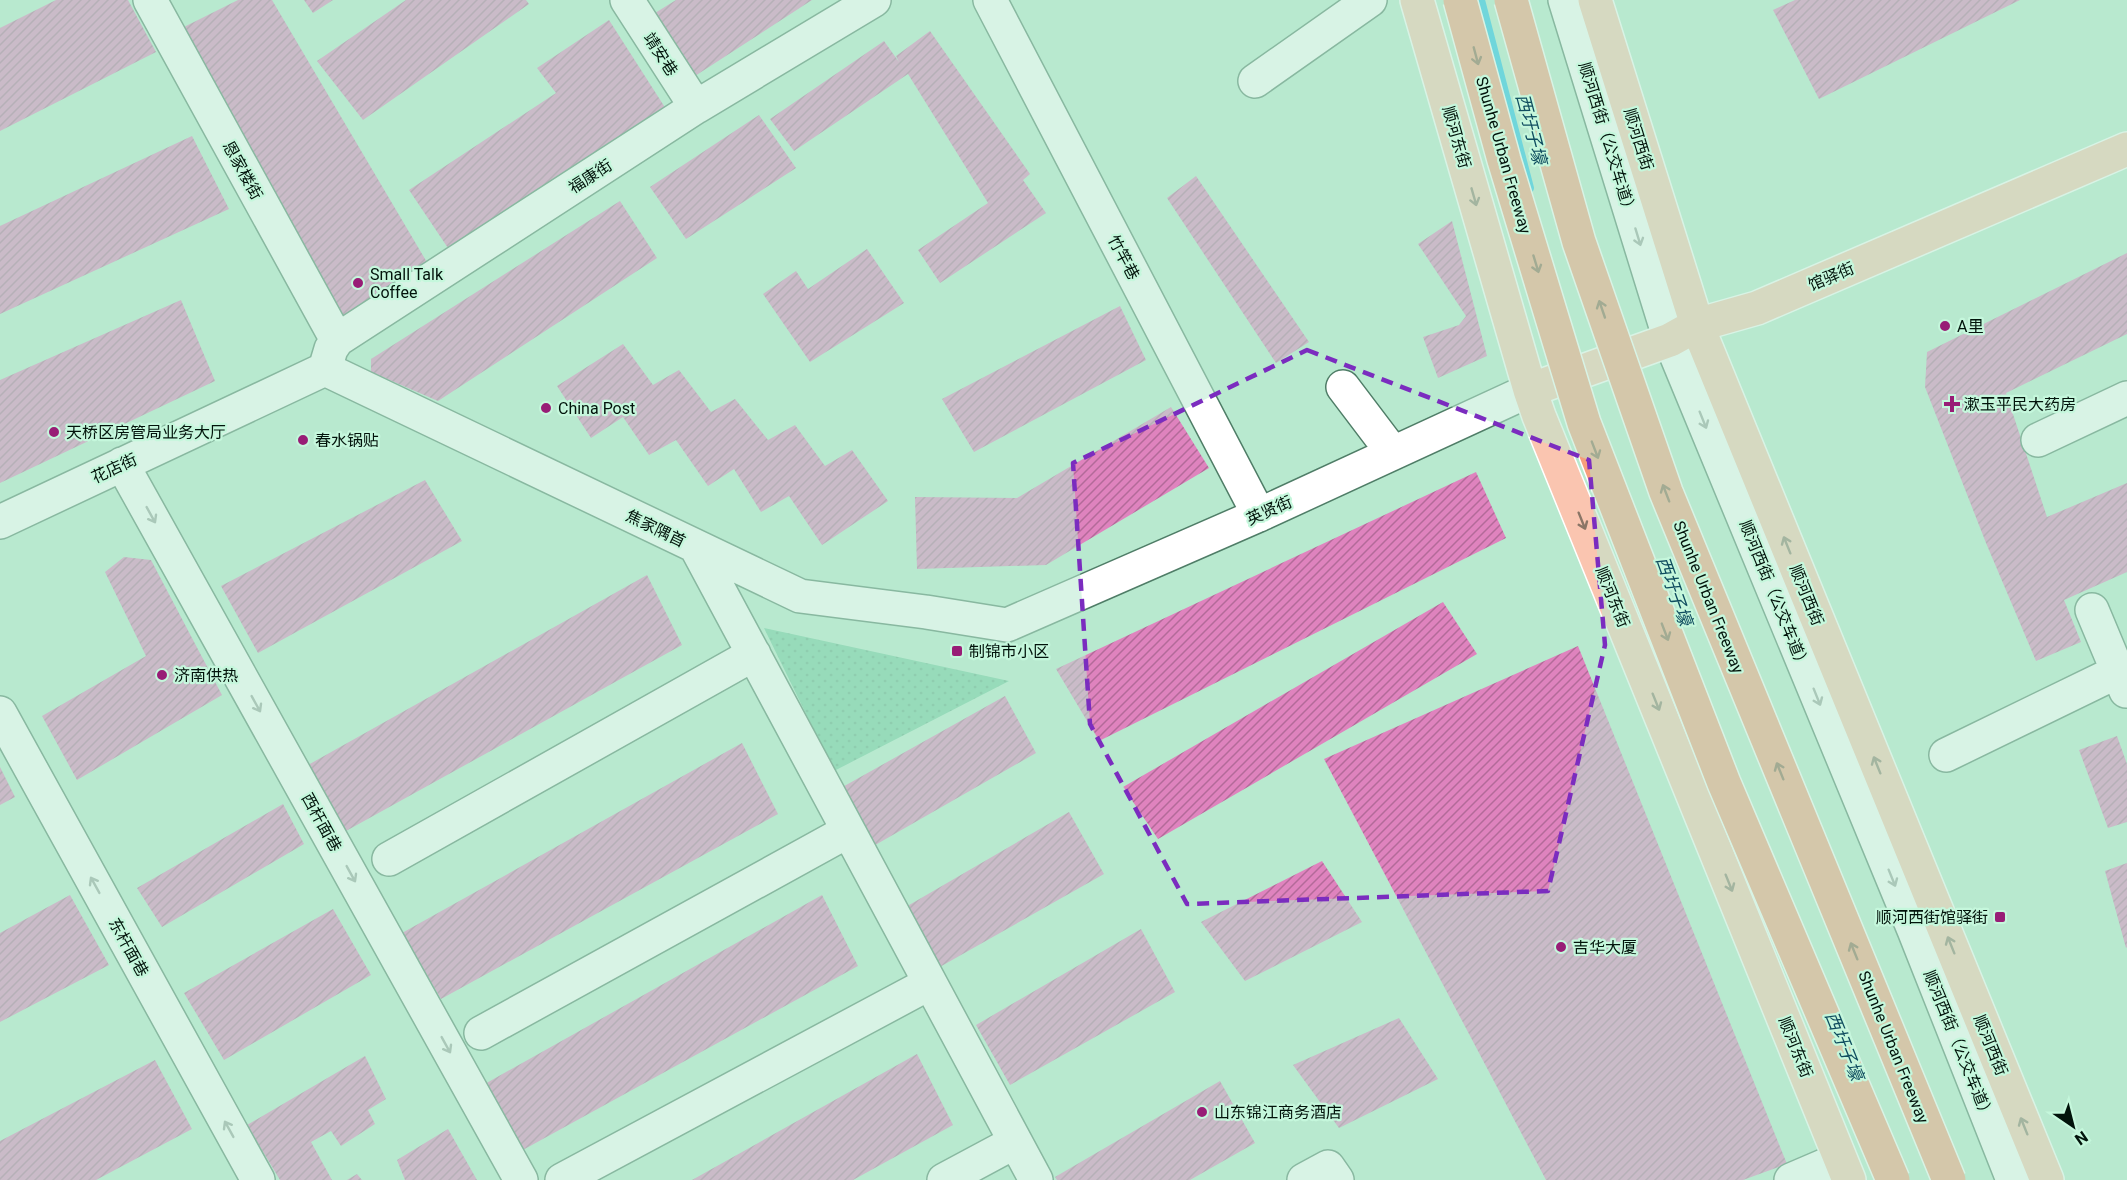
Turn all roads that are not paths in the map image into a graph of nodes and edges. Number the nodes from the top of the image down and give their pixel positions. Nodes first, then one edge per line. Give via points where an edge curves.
1 (150, 0) edge
2 (627, 0) edge
3 (874, 0) edge
4 (990, 0) edge
5 (1370, 0) edge
6 (1417, 0) edge
7 (1460, 0) edge
8 (1511, 0) edge
9 (1565, 0) edge
10 (1595, 0) edge
11 (1255, 81) dead end
12 (696, 107) junction
13 (2127, 149) edge
14 (1683, 333) junction
15 (331, 354) junction
16 (1343, 387) dead end
17 (2127, 398) edge
18 (1542, 405) junction
19 (2038, 440) dead end
20 (1393, 453) junction
21 (122, 464) junction
22 (1259, 515) junction
23 (0, 522) edge
24 (696, 547) junction
25 (2092, 610) dead end
26 (1006, 625) joint
27 (754, 654) junction
28 (2124, 677) edge
29 (0, 713) edge
30 (1946, 755) dead end
31 (848, 831) junction
32 (389, 859) dead end
33 (930, 982) junction
34 (481, 1033) dead end
35 (1016, 1142) junction
36 (1845, 1170) edge
37 (258, 1180) edge
38 (521, 1180) edge
39 (562, 1180) edge
40 (944, 1180) edge
41 (1036, 1180) edge
42 (1791, 1180) edge
43 (1893, 1180) edge
44 (1948, 1180) edge
45 (2013, 1180) edge
46 (2047, 1180) edge

1 - 15 street, 恩家楼街
2 - 12 street, 靖安巷
3 - 12 street, 福康街
4 - 22 street, 竹竿巷
5 - 11 street
6 -> 18 main road, 顺河东街
7 -> 43 highway, Shunhe Urban Freeway, bridge via 1584,423 1724,783
44 -> 8 highway, Shunhe Urban Freeway, bridge via 1666,492 1579,242
9 -> 14 street, 顺河西街（公交车道）
10 - 14 main road, 顺河西街
12 - 15 street, 福康街
13 - 14 main road, 馆驿街 via 1757,308
14 - 18 main road, 馆驿街
14 -> 45 street, 顺河西街（公交车道）
46 -> 14 main road, 顺河西街
15 - 21 street, 花店街
15 - 24 street, 焦家隅首
16 - 20 street
17 - 19 street
18 - 20 street, 英贤街
18 -> 36 main road, 顺河东街
20 - 22 street, 英贤街
21 - 23 street, 花店街
21 -> 38 street, 西杆面巷
22 - 26 street, 英贤街
24 - 26 street, 焦家隅首 via 800,596
24 - 27 street
25 - 28 street
27 - 31 street
27 - 32 street
28 - 30 street
37 -> 29 street, 东杆面巷
31 - 33 street
31 - 34 street
33 - 35 street
33 - 39 street
35 - 40 street
35 - 41 street
36 - 42 street

